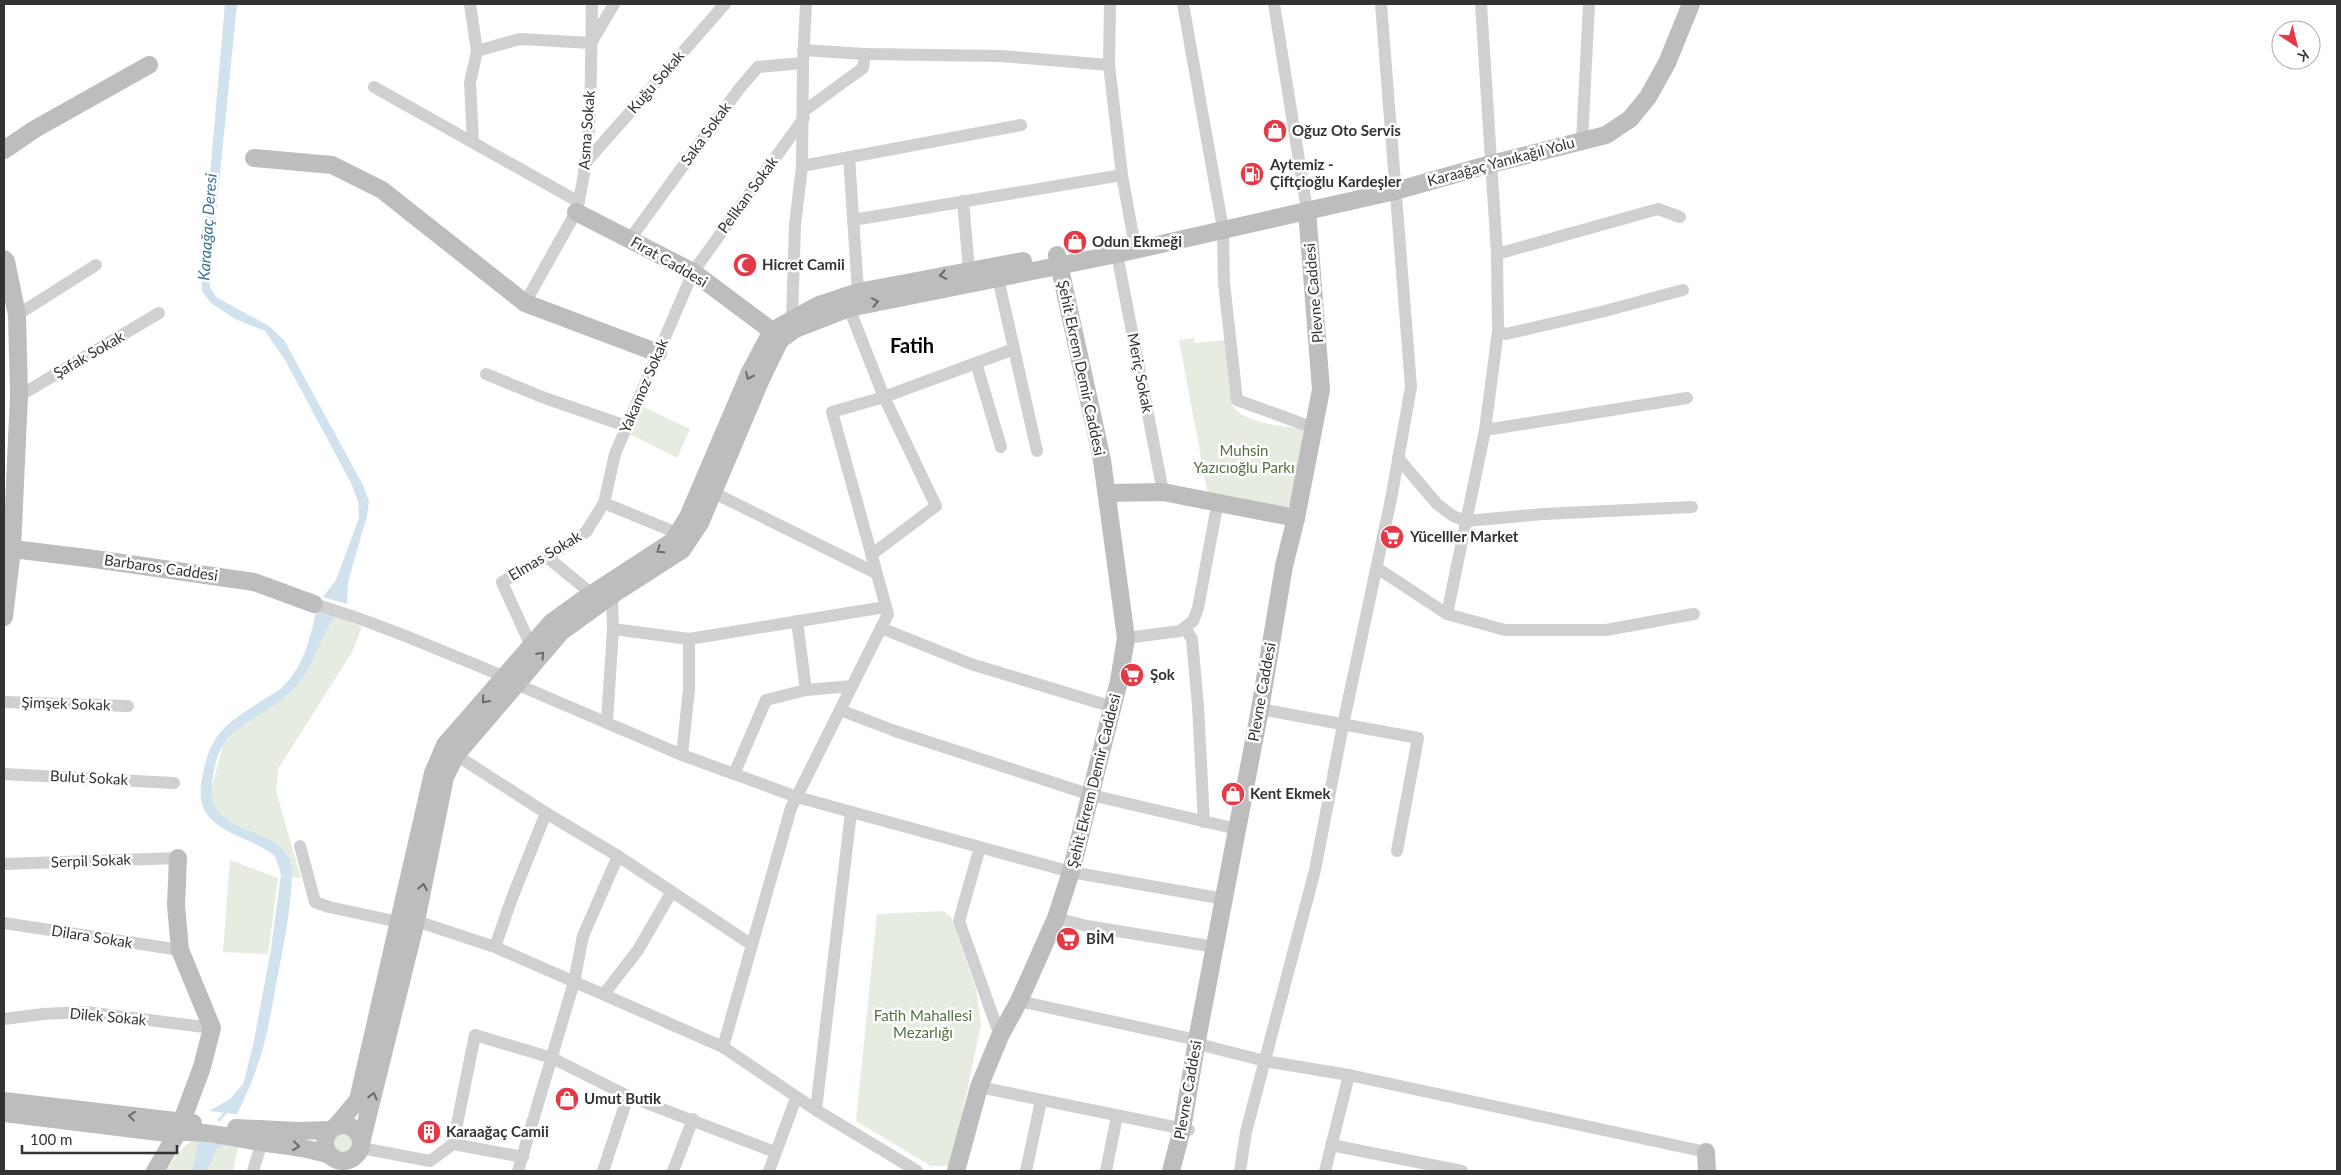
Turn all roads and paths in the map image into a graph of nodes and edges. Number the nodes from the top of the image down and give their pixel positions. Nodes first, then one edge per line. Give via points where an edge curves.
1 (470, 4) edge
2 (592, 4) edge
3 (614, 4) edge
4 (725, 4) edge
5 (806, 4) edge
6 (1110, 4) edge
7 (1183, 4) edge
8 (1274, 4) edge
9 (1381, 4) edge
10 (1481, 4) edge
11 (1589, 4) edge
12 (1691, 4) edge
13 (591, 43) junction
14 (477, 51) junction
15 (865, 54) junction
16 (803, 57) junction
17 (149, 65) dead end
18 (1109, 65) junction
19 (374, 87) dead end
20 (804, 114) junction
21 (1021, 125) dead end
22 (1582, 141) junction
23 (473, 142) junction
24 (4, 150) edge
25 (849, 157) junction
26 (254, 158) dead end
27 (587, 160) junction
28 (1491, 164) junction
29 (802, 166) junction
30 (1122, 175) junction
31 (1395, 191) junction
32 (963, 201) junction
33 (578, 207) junction
34 (1307, 210) junction
35 (1680, 217) dead end
36 (853, 220) junction
37 (1222, 229) junction
38 (1181, 237) junction
39 (630, 240) junction
40 (1134, 241) junction
41 (1117, 254) junction
42 (1497, 254) junction
43 (4, 259) edge
44 (1058, 260) junction
45 (96, 265) dead end
46 (969, 270) junction
47 (693, 272) junction
48 (998, 278) junction
49 (1684, 290) dead end
50 (858, 292) junction
51 (525, 303) junction
52 (849, 308) junction
53 (159, 313) dead end
54 (17, 315) junction
55 (794, 324) junction
56 (1498, 331) junction
57 (776, 336) junction
58 (1014, 349) junction
59 (658, 353) junction
60 (976, 363) junction
61 (486, 374) dead end
62 (19, 396) junction
63 (884, 397) junction
64 (1687, 398) dead end
65 (626, 426) junction
66 (1314, 428) junction
67 (1485, 430) junction
68 (1001, 447) dead end
69 (1037, 451) dead end
70 (1398, 458) junction
71 (712, 492) junction
72 (1163, 492) junction
73 (1108, 493) junction
74 (1218, 501) junction
75 (604, 504) junction
76 (1692, 508) dead end
77 (1296, 518) junction
78 (1466, 521) junction
79 (678, 533) junction
80 (8, 549) edge
81 (871, 555) junction
82 (548, 557) junction
83 (1377, 568) junction
84 (876, 573) junction
85 (592, 594) junction
86 (612, 595) junction
87 (314, 604) joint
88 (885, 607) junction
89 (1447, 614) junction
90 (1694, 614) dead end
91 (4, 617) edge
92 (797, 621) junction
93 (881, 628) junction
94 (1185, 628) junction
95 (613, 629) junction
96 (1126, 638) junction
97 (689, 639) junction
98 (531, 646) junction
99 (510, 680) junction
100 (852, 686) junction
101 (806, 690) junction
102 (4, 702) edge
103 (128, 706) dead end
104 (1112, 707) junction
105 (1260, 709) junction
106 (840, 710) junction
107 (607, 721) junction
108 (1343, 724) junction
109 (456, 754) junction
110 (682, 755) junction
111 (4, 774) edge
112 (734, 774) junction
113 (174, 783) dead end
114 (1090, 795) junction
115 (797, 797) junction
116 (851, 812) junction
117 (546, 813) junction
118 (1204, 822) junction
119 (1237, 829) junction
120 (300, 846) dead end
121 (980, 847) junction
122 (1396, 851) dead end
123 (618, 856) junction
124 (178, 858) joint
125 (4, 864) edge
126 (1071, 872) junction
127 (671, 893) junction
128 (1224, 899) junction
129 (1056, 918) junction
130 (408, 921) junction
131 (4, 923) edge
132 (752, 945) junction
133 (495, 947) junction
134 (1215, 947) junction
135 (180, 950) junction
136 (574, 982) junction
137 (604, 994) junction
138 (1019, 1001) junction
139 (4, 1019) edge
140 (212, 1028) junction
141 (1000, 1036) junction
142 (1197, 1040) junction
143 (723, 1047) junction
144 (552, 1058) junction
145 (1265, 1061) junction
146 (1349, 1075) junction
147 (979, 1087) junction
148 (628, 1096) junction
149 (1041, 1100) junction
150 (4, 1101) edge
151 (806, 1104) junction
152 (4, 1113) edge
153 (1117, 1116) junction
154 (693, 1119) junction
155 (188, 1127) junction
156 (333, 1128) junction
157 (1185, 1130) junction
158 (232, 1132) junction
159 (262, 1142) junction
160 (453, 1144) junction
161 (1331, 1146) junction
162 (775, 1152) junction
163 (1706, 1152) joint
164 (356, 1155) edge
165 (523, 1157) junction
166 (333, 1161) edge
167 (429, 1166) edge
168 (772, 1170) edge
169 (155, 1171) edge
170 (253, 1171) edge
171 (518, 1171) edge
172 (603, 1171) edge
173 (673, 1171) edge
174 (917, 1171) edge
175 (956, 1171) edge
176 (1026, 1171) edge
177 (1106, 1171) edge
178 (1171, 1171) edge
179 (1240, 1171) edge
180 (1325, 1171) edge
181 (1462, 1171) edge
182 (1707, 1171) edge

1 - 14 street
2 - 13 street, Asma Sokak
3 - 13 street
4 - 27 street, Kuğu Sokak
5 - 16 street
6 - 18 street
7 - 37 street
8 - 34 street
9 - 31 street
10 - 28 street
11 - 22 street
12 - 22 street, Karaağaç Yanıkağıl Yolu via 1667,63 1642,105 1630,119 1606,135
13 - 14 street via 520,39
13 - 27 street, Asma Sokak
14 - 23 street via 470,83
15 - 16 street, Saka Sokak
15 - 18 street, Saka Sokak via 1001,56
15 - 20 street, Pelikan Sokak via 863,68
16 - 20 street
16 - 39 street, Saka Sokak via 758,67 739,88
17 - 24 street
18 - 30 street
19 - 23 street
20 - 29 street
20 - 47 street, Pelikan Sokak
21 - 25 street
22 - 28 street, Karaağaç Yanıkağıl Yolu
23 - 33 street
25 - 29 street
25 - 36 street
26 - 51 street via 332,165 382,190
27 - 33 street, Asma Sokak
28 - 31 street, Karaağaç Yanıkağıl Yolu
28 - 42 street
29 - 55 street via 795,225
30 - 32 street
30 - 40 street
31 - 34 street, Karaağaç Yanıkağıl Yolu
31 - 70 street via 1411,387
32 - 36 street
32 - 46 street
33 - 39 street, Fırat Caddesi
33 - 51 street, Asma Sokak
34 - 37 street, Karaağaç Yanıkağıl Yolu
34 - 66 street, Plevne Caddesi via 1321,390
35 - 42 street via 1658,209
36 - 50 street
37 - 38 street, Karaağaç Yanıkağıl Yolu
37 - 66 street via 1224,283 1237,400
38 - 40 street
38 - 41 street
39 - 47 street, Fırat Caddesi
40 - 44 street
41 - 44 street
41 - 72 street, Meriç Sokak
42 - 56 street
43 - 54 street
44 - 46 street
44 - 48 street
44 - 73 street, Şehit Ekrem Demir Caddesi
45 - 54 street
46 -> 50 street
47 - 57 street, Fırat Caddesi
47 - 59 street, Yakamoz Sokak
52 -> 48 street
48 - 58 street
49 - 56 street via 1506,334
50 - 55 street via 818,305
51 - 59 street
52 - 55 street
52 - 63 street
53 - 62 street, Şafak Sokak
54 - 62 street
55 - 57 street
56 - 67 street
57 - 71 street
57 -> 79 street via 750,372 688,517
58 - 60 street
58 - 69 street
59 - 65 street, Yakamoz Sokak
60 - 63 street
60 - 68 street
61 - 65 street
62 - 80 street
63 - 81 street via 936,506
63 - 81 street via 832,412
64 - 67 street
65 - 75 street, Yakamoz Sokak via 615,454
66 - 77 street, Plevne Caddesi
67 - 78 street
70 - 78 street via 1437,504
70 - 83 street
71 - 84 street
71 - 86 street via 700,524 682,550
72 - 73 street
72 - 74 street
73 - 96 street, Şehit Ekrem Demir Caddesi
74 - 77 street
74 - 94 street via 1198,608 1193,621
75 - 79 street
75 - 82 street, Elmas Sokak via 586,532
76 - 78 street via 1544,514
77 - 105 street, Plevne Caddesi via 1284,566
78 - 89 street
79 -> 85 street via 673,540
80 - 87 street, Barbaros Caddesi via 254,582
80 - 91 street
81 - 84 street
82 - 85 street
82 - 98 street, Elmas Sokak via 502,582
83 - 89 street
83 - 108 street
84 - 88 street
85 - 98 street via 552,622
86 - 95 street
99 -> 86 street via 561,632
87 - 99 street via 342,612
88 - 92 street
88 - 93 street via 888,614
89 - 90 street via 1505,630 1606,630
92 - 97 street
92 - 101 street
93 - 100 street
93 - 104 street via 971,664
94 - 96 street
94 - 118 street via 1192,639 1194,658
95 - 97 street
95 - 107 street
96 - 104 street, Şehit Ekrem Demir Caddesi
97 - 110 street via 689,689
98 - 99 street
99 - 107 street
99 - 109 street
99 -> 130 street via 445,745 433,773
100 - 101 street
100 - 106 street
101 - 112 street via 766,700
102 - 103 street, Şimşek Sokak
104 - 114 street, Şehit Ekrem Demir Caddesi
105 - 108 street
105 - 119 street, Plevne Caddesi
106 - 114 street
106 - 115 street
107 - 110 street
108 - 122 street via 1418,738
108 - 145 street via 1315,870
109 - 117 street
130 -> 109 street via 445,777
110 - 112 street
111 - 113 street, Bulut Sokak
112 - 115 street
114 - 118 street
114 - 126 street, Şehit Ekrem Demir Caddesi
115 - 116 street
115 - 132 street via 791,808
116 - 121 street
116 - 151 street via 818,1095
117 - 123 street
117 - 133 street
118 - 119 street
119 - 128 street, Plevne Caddesi
120 - 130 street via 315,902
121 - 126 street
121 - 141 street via 959,921
123 - 127 street
123 - 136 street via 583,936
124 - 125 street, Serpil Sokak
124 - 135 street via 176,906
126 - 128 street
126 - 129 street, Şehit Ekrem Demir Caddesi
127 - 132 street
127 - 137 street via 638,950
128 - 134 street, Plevne Caddesi
129 - 134 street
129 - 138 street, Şehit Ekrem Demir Caddesi
130 - 133 street
130 - 156 street via 358,1100
164 -> 130 street
131 - 135 street, Dilara Sokak
132 - 143 street
133 - 136 street
134 - 142 street, Plevne Caddesi
135 - 140 street
136 - 137 street
136 - 144 street
137 - 143 street
138 - 141 street, Şehit Ekrem Demir Caddesi
138 - 142 street
139 - 140 street, Dilek Sokak via 86,1012
140 - 155 street
141 - 147 street, Şehit Ekrem Demir Caddesi
142 - 145 street via 1206,1046
142 - 157 street, Plevne Caddesi
143 - 151 street
144 - 148 street
144 - 160 street via 475,1035
144 - 165 street
145 - 146 street
145 - 179 street via 1246,1132
146 - 161 street
146 - 163 street
147 - 149 street
147 - 175 street, Şehit Ekrem Demir Caddesi
148 - 154 street
148 - 172 street
149 - 153 street
149 - 176 street
155 -> 150 street
151 - 162 street
151 - 174 street
152 - 155 street via 167,1133
153 - 157 street
153 - 177 street
154 - 162 street
154 - 173 street
155 - 158 street
155 - 169 street
156 - 158 street
156 - 164 street via 342,1125 358,1132
156 - 166 street via 325,1145
157 - 178 street, Plevne Caddesi
158 - 159 street
159 -> 166 street via 307,1147
159 - 170 street
160 - 165 street
160 - 167 street
161 - 180 street
161 - 181 street
162 - 168 street
163 - 182 street
164 - 166 street via 345,1161
164 - 167 street
165 - 171 street

